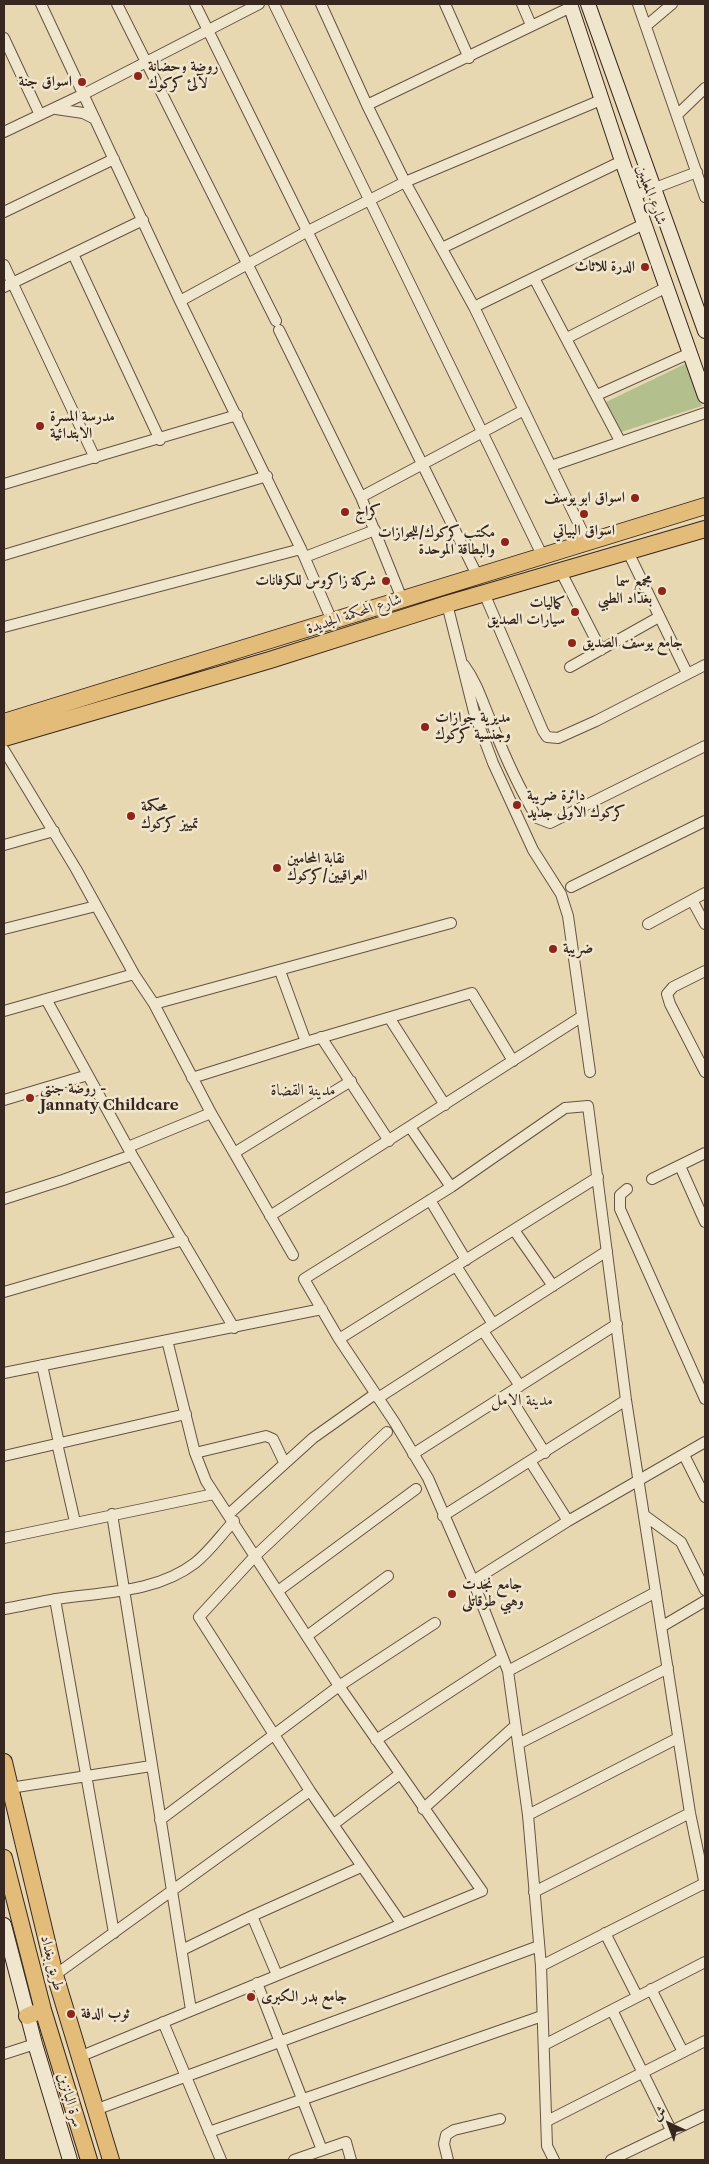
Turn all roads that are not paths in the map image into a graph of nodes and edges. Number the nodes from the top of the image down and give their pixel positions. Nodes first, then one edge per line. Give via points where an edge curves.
1 (42, 4) edge
2 (117, 4) edge
3 (195, 4) edge
4 (259, 4) edge
5 (274, 4) edge
6 (321, 4) edge
7 (445, 4) edge
8 (522, 4) edge
9 (588, 4) edge
10 (638, 4) edge
11 (672, 4) edge
12 (570, 6) edge
13 (531, 26) junction
14 (646, 26) junction
15 (208, 31) junction
16 (4, 38) edge
17 (468, 58) junction
18 (144, 62) junction
19 (705, 88) edge
20 (84, 94) junction
21 (601, 100) junction
22 (367, 105) junction
23 (54, 108) junction
24 (40, 115) junction
25 (677, 115) junction
26 (95, 119) junction
27 (4, 132) edge
28 (114, 159) junction
29 (622, 161) junction
30 (697, 172) junction
31 (405, 182) junction
32 (654, 189) junction
33 (704, 190) edge
34 (634, 196) junction
35 (368, 200) junction
36 (4, 212) edge
37 (143, 220) junction
38 (644, 224) junction
39 (308, 230) junction
40 (442, 248) junction
41 (73, 254) junction
42 (248, 262) junction
43 (4, 264) edge
44 (534, 278) junction
45 (8, 285) edge
46 (667, 287) junction
47 (180, 301) junction
48 (474, 307) junction
49 (705, 331) edge
50 (567, 338) junction
51 (690, 353) junction
52 (597, 395) junction
53 (705, 396) edge
54 (524, 410) junction
55 (705, 413) edge
56 (237, 415) junction
57 (483, 432) junction
58 (160, 440) junction
59 (620, 441) junction
60 (95, 458) junction
61 (422, 464) junction
62 (551, 466) junction
63 (267, 476) junction
64 (4, 484) edge
65 (361, 496) junction
66 (705, 506) edge
67 (705, 529) edge
68 (375, 530) junction
69 (586, 541) junction
70 (628, 552) junction
71 (303, 553) junction
72 (4, 555) edge
73 (542, 555) junction
74 (561, 572) junction
75 (477, 575) junction
76 (484, 593) junction
77 (402, 598) junction
78 (447, 604) junction
79 (659, 617) junction
80 (332, 621) junction
81 (4, 625) edge
82 (601, 650) junction
83 (461, 660) junction
84 (705, 665) edge
85 (570, 667) dead end
86 (687, 674) junction
87 (4, 722) edge
88 (4, 738) edge
89 (705, 746) edge
90 (4, 750) edge
91 (705, 821) edge
92 (54, 831) junction
93 (4, 845) edge
94 (571, 887) dead end
95 (705, 893) edge
96 (692, 900) junction
97 (96, 906) junction
98 (451, 923) dead end
99 (648, 924) dead end
100 (705, 924) edge
101 (4, 929) edge
102 (280, 971) junction
103 (705, 971) edge
104 (134, 974) junction
105 (46, 999) junction
106 (154, 1004) junction
107 (4, 1011) edge
108 (581, 1017) junction
109 (390, 1019) junction
110 (321, 1037) junction
111 (306, 1042) junction
112 (513, 1061) junction
113 (590, 1072) dead end
114 (705, 1072) edge
115 (88, 1074) junction
116 (192, 1078) junction
117 (351, 1081) junction
118 (4, 1100) edge
119 (445, 1105) junction
120 (211, 1112) junction
121 (410, 1127) junction
122 (390, 1140) junction
123 (130, 1151) junction
124 (234, 1153) junction
125 (705, 1153) edge
126 (680, 1166) junction
127 (598, 1177) junction
128 (652, 1179) dead end
129 (450, 1187) junction
130 (627, 1190) dead end
131 (4, 1198) edge
132 (430, 1200) junction
133 (270, 1216) junction
134 (705, 1222) edge
135 (514, 1230) junction
136 (183, 1240) junction
137 (608, 1250) junction
138 (293, 1255) dead end
139 (466, 1260) junction
140 (456, 1266) junction
141 (553, 1286) junction
142 (4, 1292) edge
143 (322, 1309) junction
144 (493, 1324) junction
145 (617, 1324) junction
146 (234, 1328) junction
147 (483, 1331) junction
148 (167, 1340) junction
149 (339, 1340) junction
150 (42, 1365) junction
151 (4, 1373) edge
152 (520, 1386) junction
153 (508, 1394) junction
154 (377, 1396) junction
155 (705, 1399) edge
156 (626, 1400) junction
157 (186, 1414) junction
158 (387, 1432) dead end
159 (705, 1442) edge
160 (58, 1443) junction
161 (545, 1452) junction
162 (195, 1453) junction
163 (413, 1454) junction
164 (684, 1454) junction
165 (4, 1456) edge
166 (530, 1461) junction
167 (284, 1462) junction
168 (638, 1479) junction
169 (416, 1490) dead end
170 (214, 1494) junction
171 (705, 1496) edge
172 (112, 1514) junction
173 (644, 1515) junction
174 (443, 1516) junction
175 (231, 1518) junction
176 (568, 1520) junction
177 (75, 1522) junction
178 (4, 1538) edge
179 (256, 1556) junction
180 (388, 1576) dead end
181 (473, 1581) junction
182 (705, 1590) edge
183 (125, 1591) junction
184 (278, 1591) junction
185 (656, 1592) junction
186 (55, 1599) junction
187 (705, 1602) edge
188 (4, 1609) edge
189 (435, 1623) dead end
190 (661, 1627) junction
191 (307, 1636) junction
192 (502, 1658) junction
193 (668, 1668) junction
194 (508, 1671) junction
195 (339, 1686) junction
196 (515, 1726) junction
197 (274, 1736) junction
198 (678, 1738) junction
199 (376, 1740) junction
200 (518, 1744) junction
201 (4, 1762) edge
202 (151, 1766) junction
203 (400, 1774) junction
204 (84, 1776) junction
205 (10, 1788) junction
206 (310, 1791) junction
207 (424, 1810) junction
208 (10, 1811) edge
209 (690, 1813) junction
210 (528, 1815) junction
211 (160, 1820) junction
212 (334, 1824) junction
213 (4, 1861) edge
214 (361, 1868) junction
215 (705, 1884) edge
216 (173, 1891) junction
217 (534, 1892) junction
218 (252, 1916) junction
219 (400, 1923) junction
220 (4, 1925) edge
221 (114, 1933) junction
222 (605, 1934) junction
223 (539, 1946) junction
224 (182, 1950) junction
225 (705, 1962) edge
226 (541, 1966) junction
227 (277, 1974) junction
228 (55, 1975) junction
229 (257, 1983) junction
230 (651, 1989) junction
231 (637, 1996) junction
232 (43, 2010) junction
233 (190, 2010) junction
234 (612, 2010) junction
235 (27, 2016) junction
236 (542, 2016) junction
237 (163, 2022) junction
238 (280, 2041) junction
239 (705, 2041) edge
240 (544, 2045) junction
241 (36, 2048) junction
242 (683, 2052) junction
243 (4, 2054) edge
244 (79, 2057) junction
245 (643, 2072) junction
246 (187, 2075) junction
247 (302, 2099) junction
248 (95, 2110) junction
249 (705, 2115) edge
250 (500, 2119) dead end
251 (546, 2120) junction
252 (671, 2130) junction
253 (209, 2132) junction
254 (322, 2150) junction
255 (70, 2160) edge
256 (89, 2160) edge
257 (111, 2160) edge
258 (221, 2160) edge
259 (294, 2160) edge
260 (352, 2160) edge
261 (448, 2160) edge
262 (554, 2160) edge
263 (611, 2160) edge

1 - 20 street
2 - 18 street
3 - 15 street
4 - 15 street
5 - 35 street
6 - 22 street
7 - 17 street
8 - 13 street
9 - 32 street, شارع المعلمين
10 - 14 street
11 - 14 street
12 - 13 street
12 - 21 street, شارع المعلمين
13 - 17 street
14 - 25 street
15 - 18 street
15 - 39 street
16 - 24 street
17 - 22 street
18 - 20 street
18 - 42 street
19 - 25 street
20 - 23 street
20 - 26 street
21 - 29 street, شارع المعلمين
21 - 31 street
22 - 31 street
23 - 24 street
23 - 26 street via 83,113
24 - 27 street
25 - 30 street
26 - 28 street
28 - 36 street
28 - 37 street
29 - 34 street, شارع المعلمين
29 - 40 street
30 - 32 street
30 - 33 street
31 - 35 street
31 - 40 street
32 - 34 street
32 - 49 street, شارع المعلمين
34 - 38 street, شارع المعلمين
35 - 39 street
35 - 57 street
37 - 41 street
37 - 47 street
38 - 44 street
38 - 46 street, شارع المعلمين
39 - 42 street
39 - 61 street
40 - 48 street
41 - 45 street
41 - 58 street
42 - 47 street
42 - 65 street
43 - 45 street
44 - 48 street
44 - 50 street
45 - 60 street
46 - 50 street
46 - 51 street, شارع المعلمين
47 - 56 street
48 - 54 street
50 - 52 street
51 - 52 street
51 - 53 street, شارع المعلمين
52 - 59 street
54 - 57 street
54 - 62 street
55 - 59 street
56 - 58 street
56 - 63 street
57 - 61 street
57 - 73 street
58 - 60 street
59 - 62 street
60 - 64 street
61 - 65 street
61 - 75 street
62 - 69 street
63 - 71 street
63 - 72 street
65 - 68 street
66 - 69 main road, شارع المحكمة الجديدة
67 - 70 main road, شارع المحكمة الجديدة
68 - 71 street
68 - 77 street
69 - 73 main road, شارع المحكمة الجديدة
70 - 74 main road, شارع المحكمة الجديدة
70 - 79 street
71 - 80 street
71 - 81 street
73 - 75 main road, شارع المحكمة الجديدة
74 - 76 main road, شارع المحكمة الجديدة
74 - 82 street
75 - 77 main road, شارع المحكمة الجديدة
76 - 78 main road, شارع المحكمة الجديدة
76 - 86 street via 547,738 558,738
77 - 80 main road, شارع المحكمة الجديدة
78 - 83 street
78 - 88 main road, شارع المحكمة الجديدة
79 - 82 street
79 - 86 street
80 - 87 main road, شارع المحكمة الجديدة
82 - 85 street
83 - 89 street via 476,681 521,792 537,818 550,822
83 - 108 street via 474,712 493,763 534,850 562,894 568,916
84 - 86 street
90 - 92 street
91 - 94 street
92 - 93 street
92 - 97 street
95 - 96 street
96 - 99 street
96 - 100 street
97 - 101 street
97 - 104 street
98 - 102 street
102 - 106 street
102 - 111 street
103 - 114 street via 673,987 667,994
104 - 105 street
104 - 106 street
105 - 107 street
105 - 115 street
106 - 116 street
108 - 112 street
108 - 113 street
109 - 110 street
109 - 112 street via 472,994
109 - 119 street
110 - 111 street
110 - 117 street
111 - 116 street
112 - 119 street
115 - 118 street
115 - 123 street
116 - 120 street
117 - 122 street
117 - 124 street
119 - 121 street
120 - 123 street
120 - 124 street
121 - 122 street
121 - 129 street
122 - 133 street
123 - 131 street via 63,1180
123 - 136 street
124 - 133 street
125 - 126 street
126 - 128 street
126 - 134 street
127 - 129 street via 588,1106 564,1108
127 - 135 street
127 - 137 street
129 - 132 street
130 - 155 street via 620,1195 620,1209
132 - 139 street
132 - 143 street via 304,1279
133 - 138 street
135 - 139 street
135 - 141 street
136 - 142 street
136 - 146 street
137 - 141 street
137 - 145 street
139 - 140 street
140 - 144 street
140 - 149 street
141 - 144 street
143 - 146 street
143 - 149 street
144 - 147 street
145 - 152 street
145 - 156 street
146 - 148 street
147 - 152 street
147 - 154 street
148 - 150 street
148 - 157 street
149 - 154 street
150 - 151 street
150 - 160 street
152 - 153 street
153 - 161 street
153 - 163 street
154 - 163 street
154 - 167 street via 344,1415
156 - 161 street
156 - 168 street
157 - 160 street
157 - 162 street
158 - 179 street
159 - 164 street
160 - 165 street
160 - 177 street
161 - 166 street
162 - 167 street via 266,1436 273,1439
162 - 170 street
163 - 174 street via 428,1478
164 - 168 street
164 - 171 street
166 - 174 street
166 - 176 street
167 - 175 street
168 - 173 street
168 - 176 street
169 - 184 street
170 - 172 street
170 - 175 street
172 - 177 street
172 - 183 street
173 - 182 street via 681,1542
173 - 185 street
174 - 181 street
175 - 179 street
175 - 183 street via 195,1563 178,1574
176 - 181 street
177 - 178 street
179 - 184 street
179 - 197 street via 199,1617
180 - 191 street
181 - 192 street
183 - 186 street
183 - 202 street
184 - 191 street
185 - 190 street
185 - 194 street
186 - 188 street
186 - 204 street
187 - 190 street
189 - 195 street
190 - 193 street
191 - 195 street
192 - 194 street
192 - 199 street
193 - 198 street
193 - 200 street
194 - 196 street
195 - 197 street
195 - 199 street
196 - 200 street
196 - 207 street
197 - 206 street
197 - 211 street
198 - 209 street
198 - 210 street
199 - 203 street
200 - 210 street
201 - 205 main road, طريق بغداد
202 - 204 street
202 - 211 street
203 - 207 street
203 - 212 street
204 - 205 street
204 - 221 street
205 - 208 main road, طريق بغداد
206 - 212 street
206 - 216 street
207 - 219 street via 482,1890
208 - 228 main road, طريق بغداد
209 - 215 street
209 - 217 street
210 - 217 street
211 - 216 street
212 - 214 street
213 - 232 main road, طريق بغداد
214 - 218 street
214 - 219 street
215 - 222 street
216 - 221 street
216 - 224 street
217 - 223 street
218 - 224 street
218 - 227 street
219 - 227 street
220 - 235 street, سرة البانزين
221 - 228 street
222 - 226 street
222 - 231 street
223 - 226 street
223 - 238 street
224 - 233 street
225 - 230 street
226 - 236 street
227 - 229 street
228 - 244 main road, طريق بغداد
229 - 233 street
229 - 238 street
230 - 231 street
230 - 242 street
231 - 234 street
232 - 235 main road
232 - 256 main road, طريق بغداد
233 - 237 street
234 - 240 street
234 - 245 street
235 - 241 street, سرة البانزين
236 - 240 street
236 - 247 street
237 - 244 street
237 - 246 street
238 - 246 street
238 - 247 street
239 - 242 street
240 - 251 street
241 - 243 street
241 - 255 street, سرة البانزين
242 - 245 street
244 - 248 main road, طريق بغداد
245 - 251 street
245 - 252 street
246 - 248 street
246 - 253 street
247 - 253 street
247 - 254 street
248 - 257 main road, طريق بغداد
249 - 252 street
250 - 261 street via 454,2130 446,2135 444,2144
251 - 262 street via 547,2146
252 - 263 street
253 - 258 street
254 - 259 street
254 - 260 street via 346,2142

